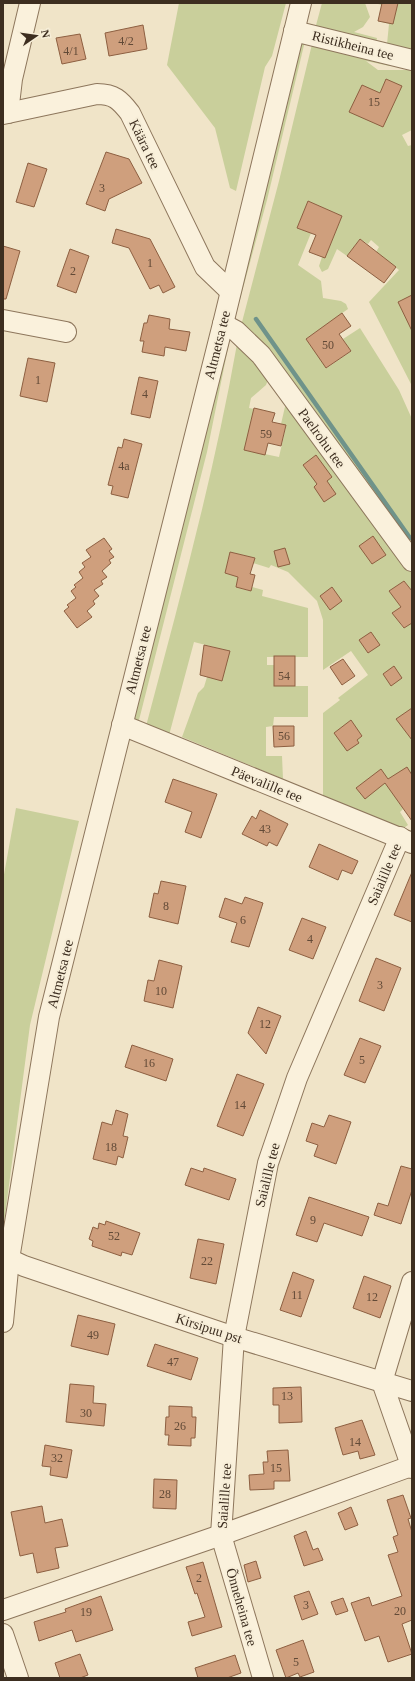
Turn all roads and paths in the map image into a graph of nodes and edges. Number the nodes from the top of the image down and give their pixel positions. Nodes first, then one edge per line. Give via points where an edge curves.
1 (30, 3) edge
2 (301, 3) edge
3 (294, 31) junction
4 (412, 60) edge
5 (6, 114) edge
6 (230, 291) junction
7 (3, 320) edge
8 (223, 324) junction
9 (66, 332) dead end
10 (409, 552) edge
11 (122, 725) junction
12 (406, 840) edge
13 (9, 1258) junction
14 (412, 1282) edge
15 (3, 1322) edge
16 (234, 1337) junction
17 (382, 1382) junction
18 (412, 1391) edge
19 (412, 1467) edge
20 (221, 1535) junction
21 (3, 1610) edge
22 (3, 1634) edge
23 (18, 1678) edge
24 (263, 1678) edge

1 - 5 street
2 - 3 street, Altmetsa tee
3 - 4 street, Ristikheina tee
3 - 6 street, Altmetsa tee
5 - 6 street, Käära tee via 97,94 109,94 119,100 130,113 205,267
6 - 8 street, Altmetsa tee
7 - 9 street
8 - 10 street, Paelrohu tee via 236,331 261,355
8 - 11 street, Altmetsa tee
11 - 12 street, Päevalille tee
11 - 13 street, Altmetsa tee via 50,1017
12 - 16 street, Saialille tee via 297,1078 268,1163
13 - 15 street, Altmetsa tee
13 - 16 street, Kirsipuu pst via 24,1266
14 - 17 street
16 - 17 street, Kirsipuu pst
16 - 20 street, Saialille tee
17 - 18 street, Kirsipuu pst
17 - 19 street
19 - 20 street, Saialille tee
20 - 21 street, Saialille tee
20 - 24 street, Õnneheina tee
22 - 23 street

